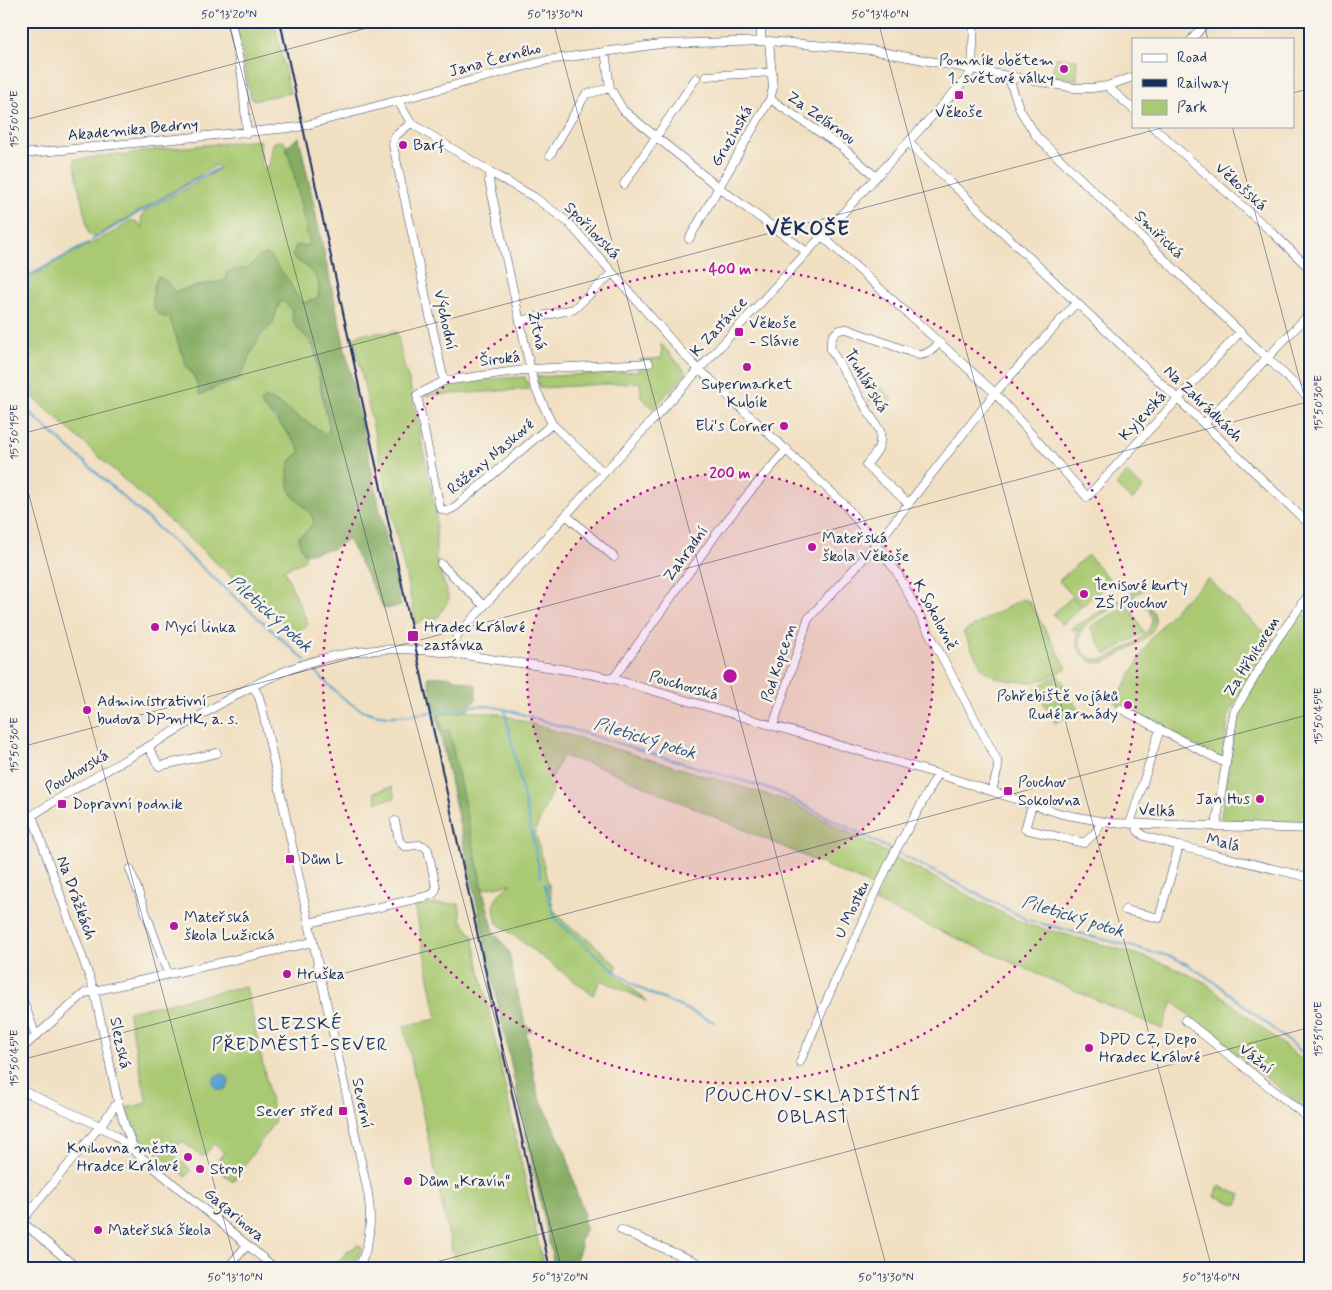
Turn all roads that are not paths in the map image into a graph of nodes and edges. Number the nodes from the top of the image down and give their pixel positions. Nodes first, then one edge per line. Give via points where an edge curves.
1 (231, 21) edge
2 (761, 21) edge
3 (974, 21) edge
4 (1206, 21) edge
5 (1193, 38) edge
6 (765, 41) junction
7 (605, 51) junction
8 (972, 69) junction
9 (772, 72) junction
10 (706, 76) dead end
11 (1008, 76) junction
12 (1132, 77) edge
13 (696, 78) dead end
14 (1107, 86) junction
15 (610, 88) junction
16 (770, 99) junction
17 (398, 101) junction
18 (1132, 108) edge
19 (411, 123) junction
20 (299, 127) joint
21 (1154, 128) edge
22 (247, 133) junction
23 (656, 137) junction
24 (908, 142) junction
25 (21, 154) edge
26 (550, 156) dead end
27 (490, 172) junction
28 (876, 178) junction
29 (624, 184) dead end
30 (718, 187) junction
31 (822, 236) junction
32 (689, 239) dead end
33 (807, 252) junction
34 (1311, 270) edge
35 (612, 273) junction
36 (1076, 303) junction
37 (1311, 312) edge
38 (520, 321) junction
39 (1240, 332) junction
40 (939, 342) junction
41 (1267, 358) junction
42 (649, 363) dead end
43 (531, 369) junction
44 (699, 370) junction
45 (444, 380) junction
46 (995, 393) junction
47 (1178, 399) junction
48 (1311, 400) edge
49 (552, 424) junction
50 (1204, 424) junction
51 (787, 449) junction
52 (604, 473) junction
53 (909, 504) junction
54 (566, 515) junction
55 (1311, 526) edge
56 (876, 545) junction
57 (614, 557) dead end
58 (441, 564) dead end
59 (1311, 591) edge
60 (1301, 604) junction
61 (484, 606) junction
62 (1311, 610) edge
63 (452, 653) junction
64 (613, 679) junction
65 (253, 686) junction
66 (1121, 709) dead end
67 (773, 726) junction
68 (1160, 729) junction
69 (148, 747) junction
70 (216, 754) dead end
71 (1225, 764) junction
72 (938, 774) junction
73 (992, 791) junction
74 (1032, 804) junction
75 (32, 815) junction
76 (395, 821) dead end
77 (1100, 822) junction
78 (21, 823) edge
79 (1132, 824) junction
80 (1216, 826) junction
81 (1311, 829) edge
82 (1179, 846) junction
83 (130, 869) dead end
84 (1311, 878) edge
85 (1125, 910) dead end
86 (309, 923) junction
87 (313, 942) junction
88 (168, 974) junction
89 (94, 990) junction
90 (21, 995) edge
91 (1185, 1020) dead end
92 (36, 1036) junction
93 (21, 1049) edge
94 (800, 1062) dead end
95 (21, 1090) edge
96 (118, 1102) junction
97 (1311, 1120) edge
98 (100, 1126) junction
99 (135, 1151) junction
100 (21, 1222) edge
101 (621, 1230) dead end
102 (247, 1245) junction
103 (78, 1269) edge
104 (227, 1269) edge
105 (276, 1269) edge
106 (358, 1269) edge
107 (712, 1269) edge

1 - 22 street via 242,76
2 - 6 street, Za Zelárnou
3 - 8 street
4 - 5 street
6 - 7 street, Jana Černého via 660,44
6 - 8 street, Jana Černého via 871,50
6 - 9 street, Za Zelárnou
7 - 15 street, Gruzínská
7 - 17 street, Jana Černého via 548,60
8 - 11 street, Jana Černého
8 - 24 street, K Zastávce
9 - 10 street
9 - 16 street, Za Zelárnou
11 - 14 street, Jana Černého via 1074,88
11 - 39 street, Smiřická via 1020,110 1037,137
12 - 14 street, Jana Černého
13 - 23 street
14 - 18 street
15 - 23 street, Gruzínská via 623,110
15 - 26 street via 586,94
16 - 28 street, Za Zelárnou via 843,148
16 - 30 street, Gruzínská
17 - 19 street, Spořilovská
17 - 20 street, Jana Černého
19 - 27 street, Spořilovská
19 - 45 street, Východní via 394,137 393,145
20 - 22 street, Akademika Bedrny
21 - 34 street, Věkošská
22 - 25 street, Akademika Bedrny
23 - 29 street
23 - 30 street, Gruzínská
24 - 28 street, K Zastávce
24 - 36 street, Na Zahrádkách
27 - 35 street, Spořilovská via 561,216
27 - 38 street, Žitná via 489,181
28 - 31 street, K Zastávce
30 - 32 street, Gruzínská
30 - 33 street, Gruzínská
31 - 33 street, K Zastávce
31 - 40 street
33 - 44 street, K Zastávce
35 - 38 street via 574,309
35 - 44 street, Spořilovská
36 - 46 street
36 - 47 street, Na Zahrádkách
37 - 41 street
38 - 43 street, Žitná
39 - 41 street, Smiřická
39 - 47 street, Kyjevská
40 - 46 street
40 - 53 street, Truhlářská via 930,352 919,355 842,329 830,344 880,431 882,442 866,465
41 - 48 street, Smiřická
41 - 50 street
42 - 43 street, Široká
43 - 45 street, Široká
43 - 49 street, Žitná via 534,385
44 - 51 street, K Sokolovně
44 - 52 street, K Zastávce
45 - 49 street, Růženy Naskové via 417,395 440,508 455,507
46 - 47 street, Kyjevská via 1087,497
46 - 53 street
47 - 50 street, Na Zahrádkách
49 - 52 street, Žitná
50 - 55 street, Na Zahrádkách
51 - 56 street, K Sokolovně via 846,506
51 - 64 street, Zahradní via 720,529
52 - 54 street, K Zastávce
53 - 56 street
54 - 57 street
54 - 61 street, K Zastávce
56 - 67 street, Pod Kopcem via 808,619
56 - 73 street, K Sokolovně via 896,571 997,760
58 - 61 street
59 - 60 street, Za Hřbitovem
60 - 62 street
60 - 71 street, Za Hřbitovem via 1234,712
61 - 63 street, K Zastávce via 457,636
63 - 64 street, Pouchovská
63 - 65 street, Pouchovská via 386,649 359,652 320,659
64 - 67 street, Pouchovská
65 - 69 street, Pouchovská
65 - 86 street, Severní via 262,708
66 - 68 street
67 - 72 street, Pouchovská
68 - 71 street
68 - 79 street, Velká
69 - 70 street via 159,766
69 - 75 street, Pouchovská
71 - 80 street, Za Hřbitovem
72 - 73 street, Pouchovská
72 - 94 street, U Mostku via 891,858
73 - 74 street, Pouchovská
74 - 77 street, Pouchovská
74 - 77 street via 1025,829 1084,843 1096,832
75 - 78 street, Pouchovská
75 - 89 street, Na Drážkách
76 - 86 street via 399,840 404,846 421,844 428,850 436,891 424,897
77 - 79 street, Pouchovská
79 - 80 street, Velká
79 - 82 street, Malá via 1144,836
80 - 81 street, Velká
82 - 84 street, Malá
82 - 85 street via 1159,918
83 - 88 street
86 - 87 street, Severní
87 - 88 street
87 - 106 street, Severní via 370,1204 368,1240
88 - 89 street
89 - 92 street via 85,993
89 - 96 street, Slezská
90 - 92 street
91 - 97 street, Vážní
92 - 93 street
95 - 98 street, Gagarinova
96 - 98 street
96 - 99 street, Slezská
98 - 99 street, Gagarinova
98 - 100 street
99 - 102 street, Gagarinova
100 - 103 street
101 - 107 street
102 - 104 street
102 - 105 street, Gagarinova

